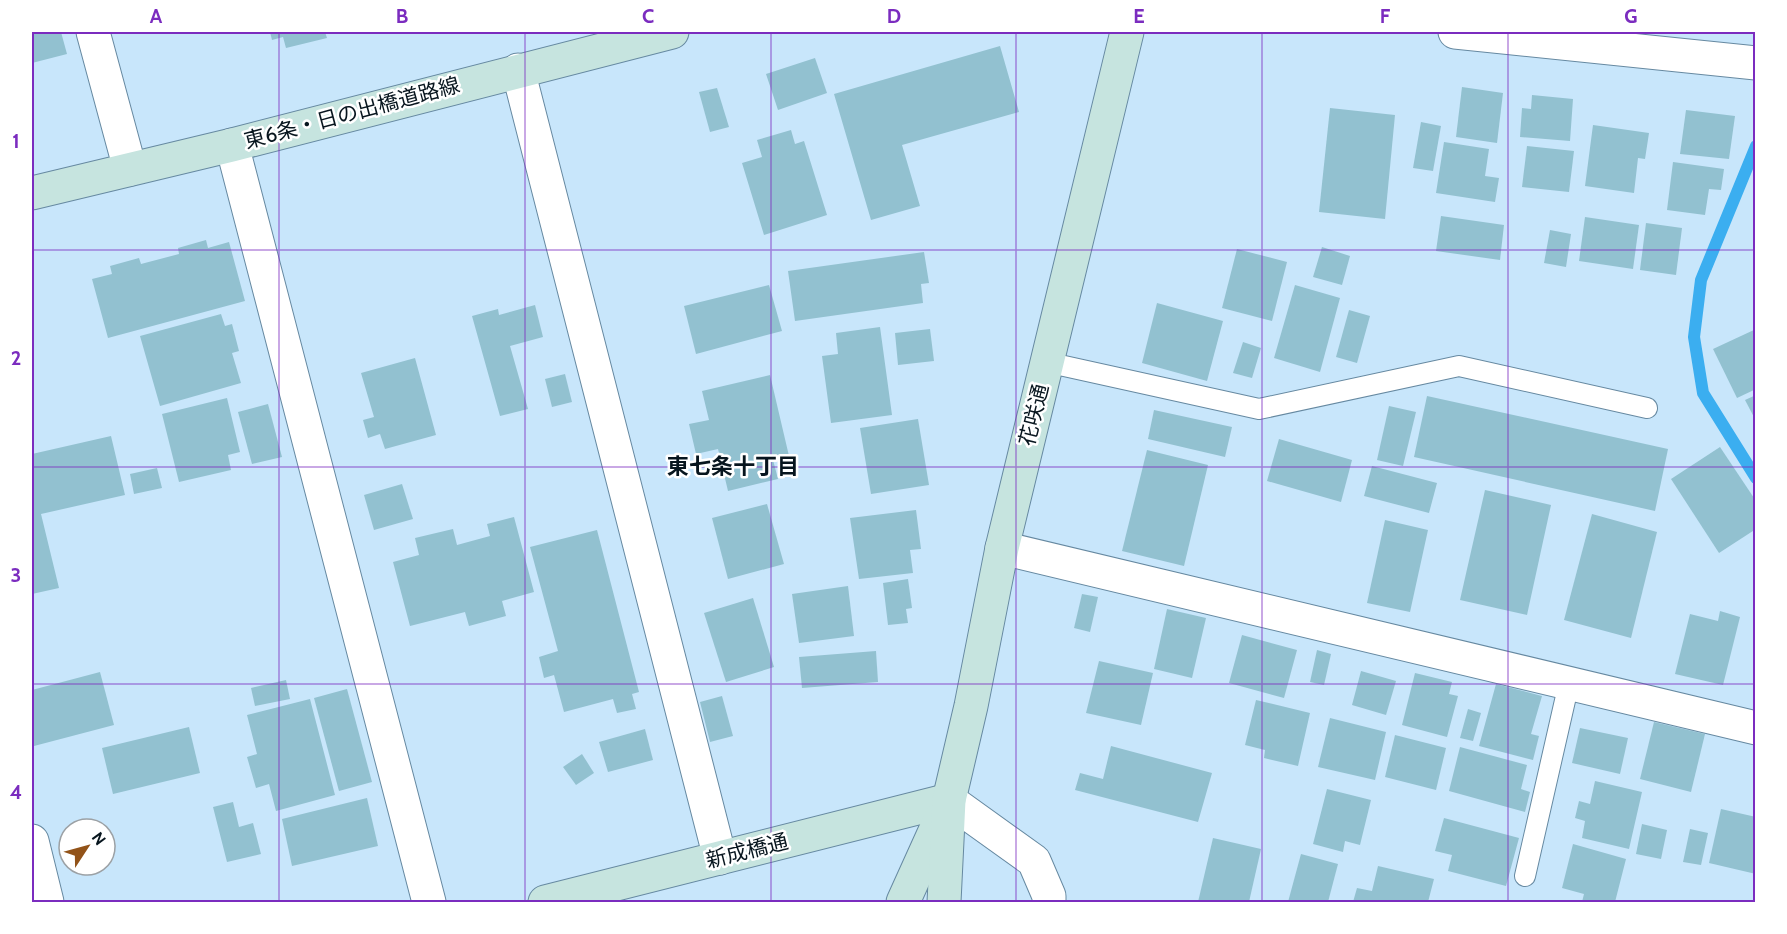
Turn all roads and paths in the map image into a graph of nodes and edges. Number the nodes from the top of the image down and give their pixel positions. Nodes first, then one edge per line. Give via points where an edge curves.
1 (93, 32) edge
2 (672, 32) edge
3 (1127, 32) edge
4 (1455, 32) edge
5 (1749, 62) edge
6 (518, 70) junction
7 (232, 145) junction
8 (130, 169) junction
9 (32, 193) edge
10 (1046, 362) junction
11 (1647, 408) dead end
12 (1002, 548) junction
13 (1569, 683) junction
14 (1755, 728) edge
15 (949, 800) junction
16 (32, 841) edge
17 (720, 858) junction
18 (1525, 876) dead end
19 (47, 903) edge
20 (429, 903) edge
21 (545, 903) edge
22 (903, 903) edge
23 (944, 903) edge
24 (1049, 903) edge

1 - 8 street
2 - 6 street, 東6条・日の出橋道路線
3 - 10 street, 花咲通
4 - 5 street
6 - 7 street, 東6条・日の出橋道路線
6 - 17 street
7 - 8 street, 東6条・日の出橋道路線
7 - 20 street
8 - 9 street, 東6条・日の出橋道路線
10 - 11 lane via 1259,409 1459,366
10 - 12 street, 花咲通
12 - 13 street
12 - 15 street, 花咲通
13 - 14 street
13 - 18 lane
15 - 17 street, 新成橋通
15 - 22 street, 花咲通
15 - 23 street, 花咲通
15 - 24 street via 1034,861
16 - 19 street
17 - 21 street, 新成橋通

